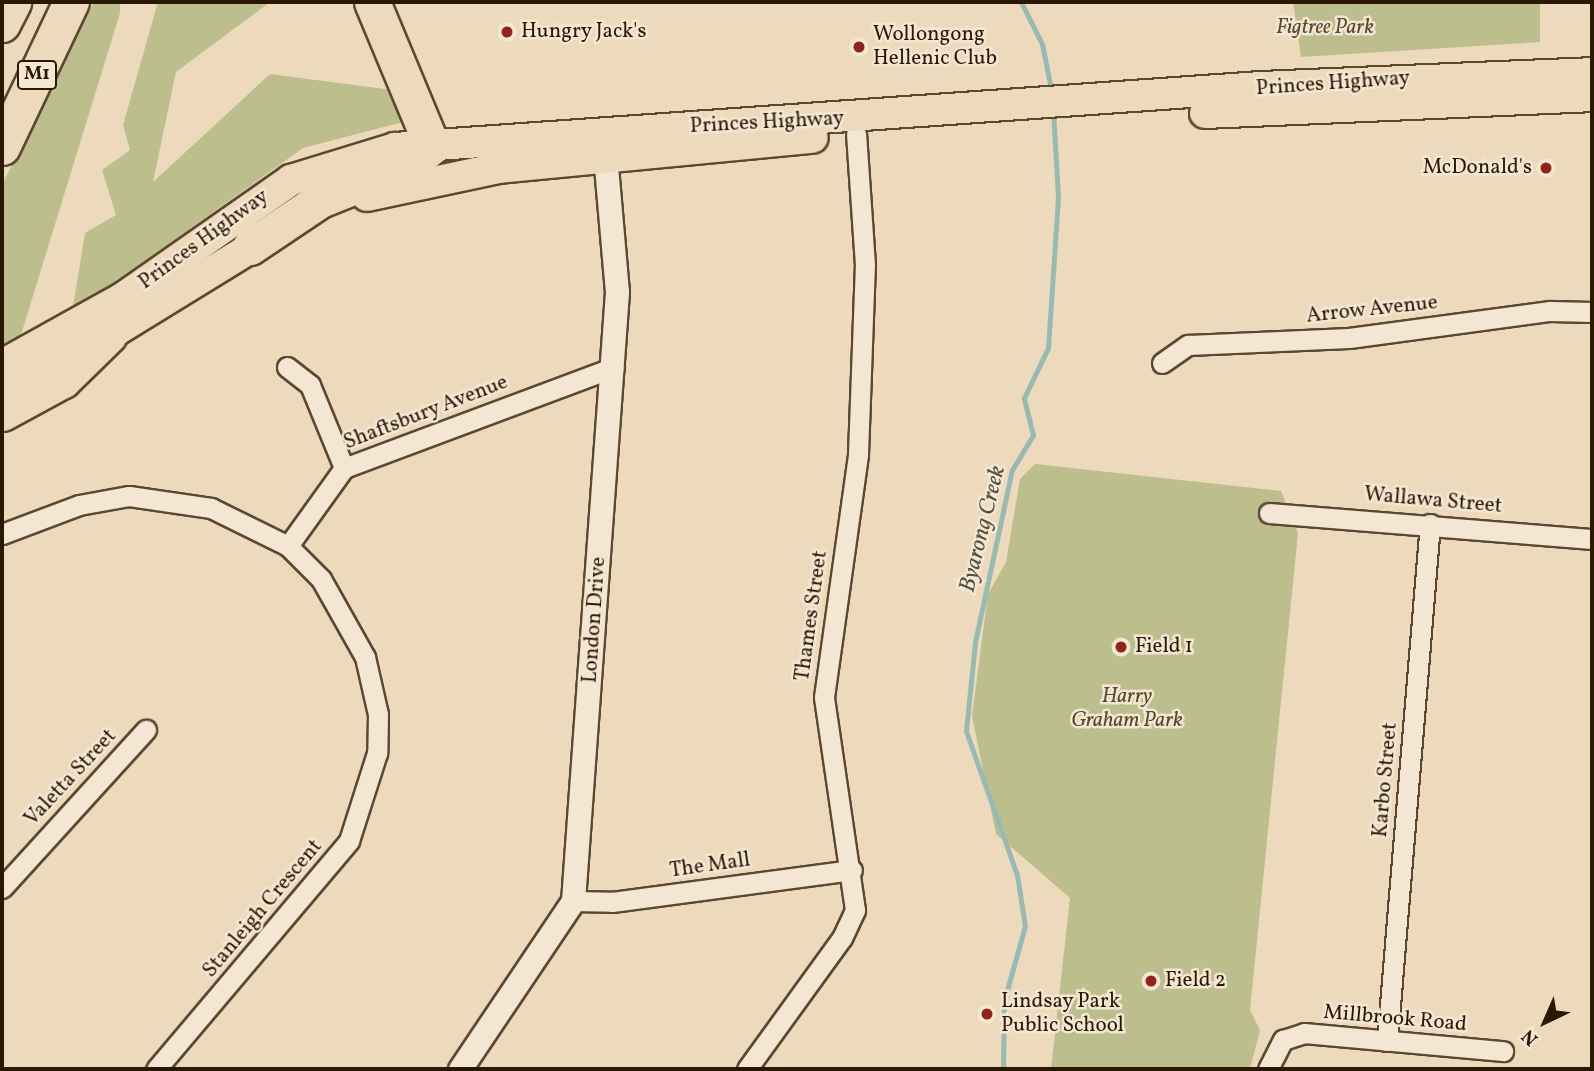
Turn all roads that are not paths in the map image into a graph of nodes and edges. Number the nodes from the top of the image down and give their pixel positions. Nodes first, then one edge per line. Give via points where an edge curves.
1 (13, 2) edge
2 (71, 2) edge
3 (372, 2) edge
4 (2, 24) edge
5 (1592, 73) edge
6 (1592, 96) edge
7 (1079, 112) junction
8 (1034, 115) junction
9 (856, 134) junction
10 (432, 146) junction
11 (2, 147) edge
12 (604, 147) junction
13 (250, 247) junction
14 (1592, 312) edge
15 (109, 335) junction
16 (1162, 363) dead end
17 (2, 365) edge
18 (287, 367) dead end
19 (614, 367) junction
20 (2, 387) edge
21 (2, 413) edge
22 (344, 468) junction
23 (1269, 513) dead end
24 (1430, 524) junction
25 (2, 534) edge
26 (1592, 539) edge
27 (288, 546) junction
28 (146, 730) dead end
29 (852, 870) junction
30 (2, 888) edge
31 (573, 901) junction
32 (1387, 1041) junction
33 (1503, 1051) dead end
34 (156, 1069) edge
35 (460, 1069) edge
36 (747, 1069) edge
37 (1268, 1069) edge

1 - 4 highway
2 - 11 highway, M1
3 - 10 highway
5 - 7 main road, Princes Highway via 1273,87
6 - 7 main road, Princes Highway
7 - 8 main road, Princes Highway
8 - 9 main road, Princes Highway
8 - 12 main road, Princes Highway
9 - 12 main road, Princes Highway
9 - 29 street, Thames Street via 865,265 858,454 824,697
10 - 12 main road, Princes Highway
10 - 13 highway via 410,163 320,200
10 - 17 main road, Princes Highway via 362,154 291,180 124,297
12 - 13 main road, Princes Highway via 396,187
12 - 19 street, London Drive via 617,292
13 - 15 main road, Princes Highway
14 - 16 street, Arrow Avenue via 1550,311 1349,338 1188,345
15 - 20 main road, Princes Highway
15 - 21 highway via 63,380
18 - 22 street via 310,385
19 - 22 street, Shaftsbury Avenue
19 - 31 street, London Drive
22 - 27 street, Shaftsbury Avenue
23 - 24 street, Wallawa Street
24 - 26 street, Wallawa Street
24 - 32 street, Karbo Street
25 - 27 street, Stanleigh Crescent via 79,505 128,496 175,498 251,524
27 - 34 street, Stanleigh Crescent via 321,579 365,657 378,714 370,789 349,841 322,878
28 - 30 street, Valetta Street
29 - 31 street, The Mall via 612,902
29 - 36 street, Thames Street via 855,910 846,933
31 - 35 street, London Drive
32 - 33 street, Millbrook Road
32 - 37 street, Millbrook Road via 1304,1033 1283,1040

